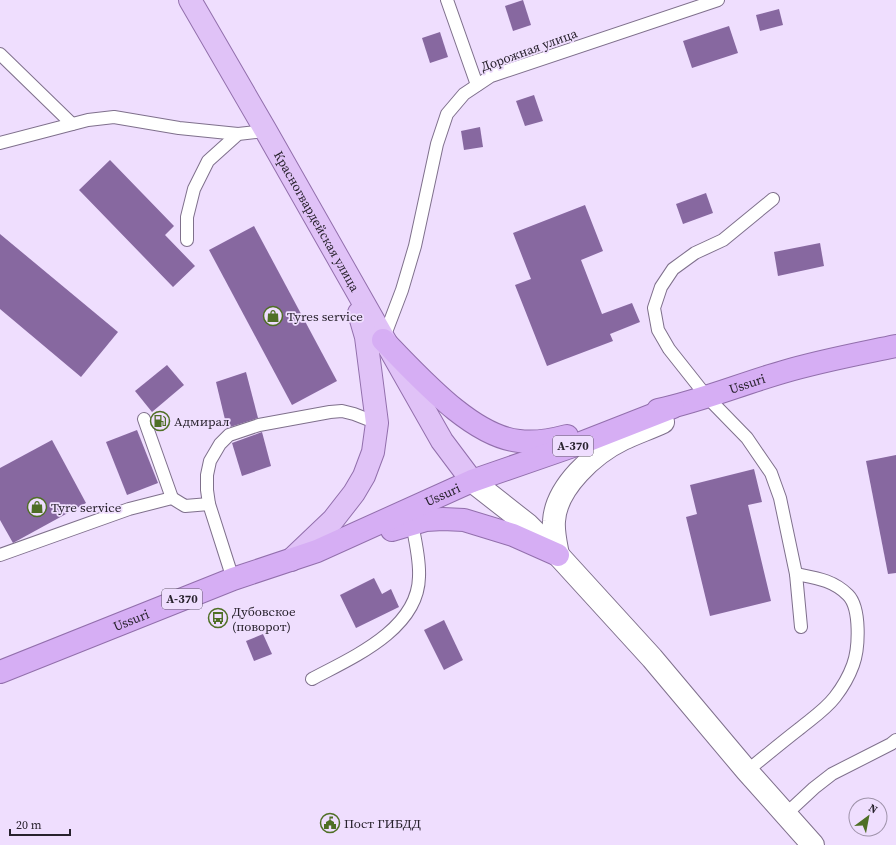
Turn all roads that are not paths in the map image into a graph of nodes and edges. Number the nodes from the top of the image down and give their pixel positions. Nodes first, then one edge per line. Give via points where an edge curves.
1 (190, 0) edge
2 (447, 0) edge
3 (718, 0) edge
4 (0, 54) edge
5 (477, 85) junction
6 (72, 124) junction
7 (266, 131) junction
8 (238, 134) junction
9 (0, 143) edge
10 (773, 199) dead end
11 (187, 240) dead end
12 (349, 279) junction
13 (383, 340) junction
14 (896, 346) edge
15 (707, 397) junction
16 (673, 407) junction
17 (144, 419) dead end
18 (377, 423) junction
19 (472, 481) junction
20 (172, 498) junction
21 (209, 504) junction
22 (412, 523) junction
23 (317, 551) junction
24 (0, 555) edge
25 (558, 555) junction
26 (291, 560) junction
27 (796, 574) junction
28 (233, 579) junction
29 (801, 627) dead end
30 (0, 672) edge
31 (312, 679) dead end
32 (896, 740) edge
33 (747, 771) junction
34 (786, 814) junction
35 (813, 845) edge

1 - 7 main road, Красногвардейская улица
2 - 5 lane
3 - 5 lane, Дорожная улица via 491,76
4 - 6 lane
5 - 13 lane, Дорожная улица via 464,94 447,114 437,144 415,246
6 - 8 lane via 114,117 179,128
6 - 9 lane
7 - 8 lane
7 - 12 main road, Красногвардейская улица
8 - 11 lane via 208,161 194,189 187,217
10 - 15 lane via 723,240 695,253 673,269 661,287 654,308 658,330 669,349
12 - 13 main road, Красногвардейская улица
12 - 18 main road via 366,337
13 - 16 highway via 449,405 471,422 497,435 517,441 534,442 562,437 617,420
13 - 19 main road, Красногвардейская улица via 442,441
14 - 15 highway, Ussuri / А-370 via 783,372
15 - 16 highway, Ussuri / А-370
15 - 25 street via 685,411 621,439 597,455 571,479 559,500 554,520
15 - 27 lane via 747,438 771,474 780,498
16 - 19 highway, Ussuri / А-370 via 576,445
17 - 20 lane
18 - 21 lane via 354,414 330,412 259,424 229,435 210,461 206,490
18 - 26 main road via 373,452 354,493 333,520
19 - 23 highway, Ussuri / А-370
19 - 25 street via 528,525
20 - 21 lane via 185,506
20 - 24 lane via 130,509
21 - 28 lane
22 - 23 highway
22 - 25 highway via 443,519 464,520 513,535
22 - 31 lane via 419,578 415,600 387,635 369,648
23 - 26 highway, Ussuri / А-370
25 - 33 street via 652,658
26 - 28 highway, Ussuri / А-370
27 - 29 lane
27 - 33 lane via 822,578 849,596 858,622 854,665 835,698 822,711
28 - 30 highway, Ussuri / А-370
32 - 34 lane via 832,774
33 - 34 street
34 - 35 street

